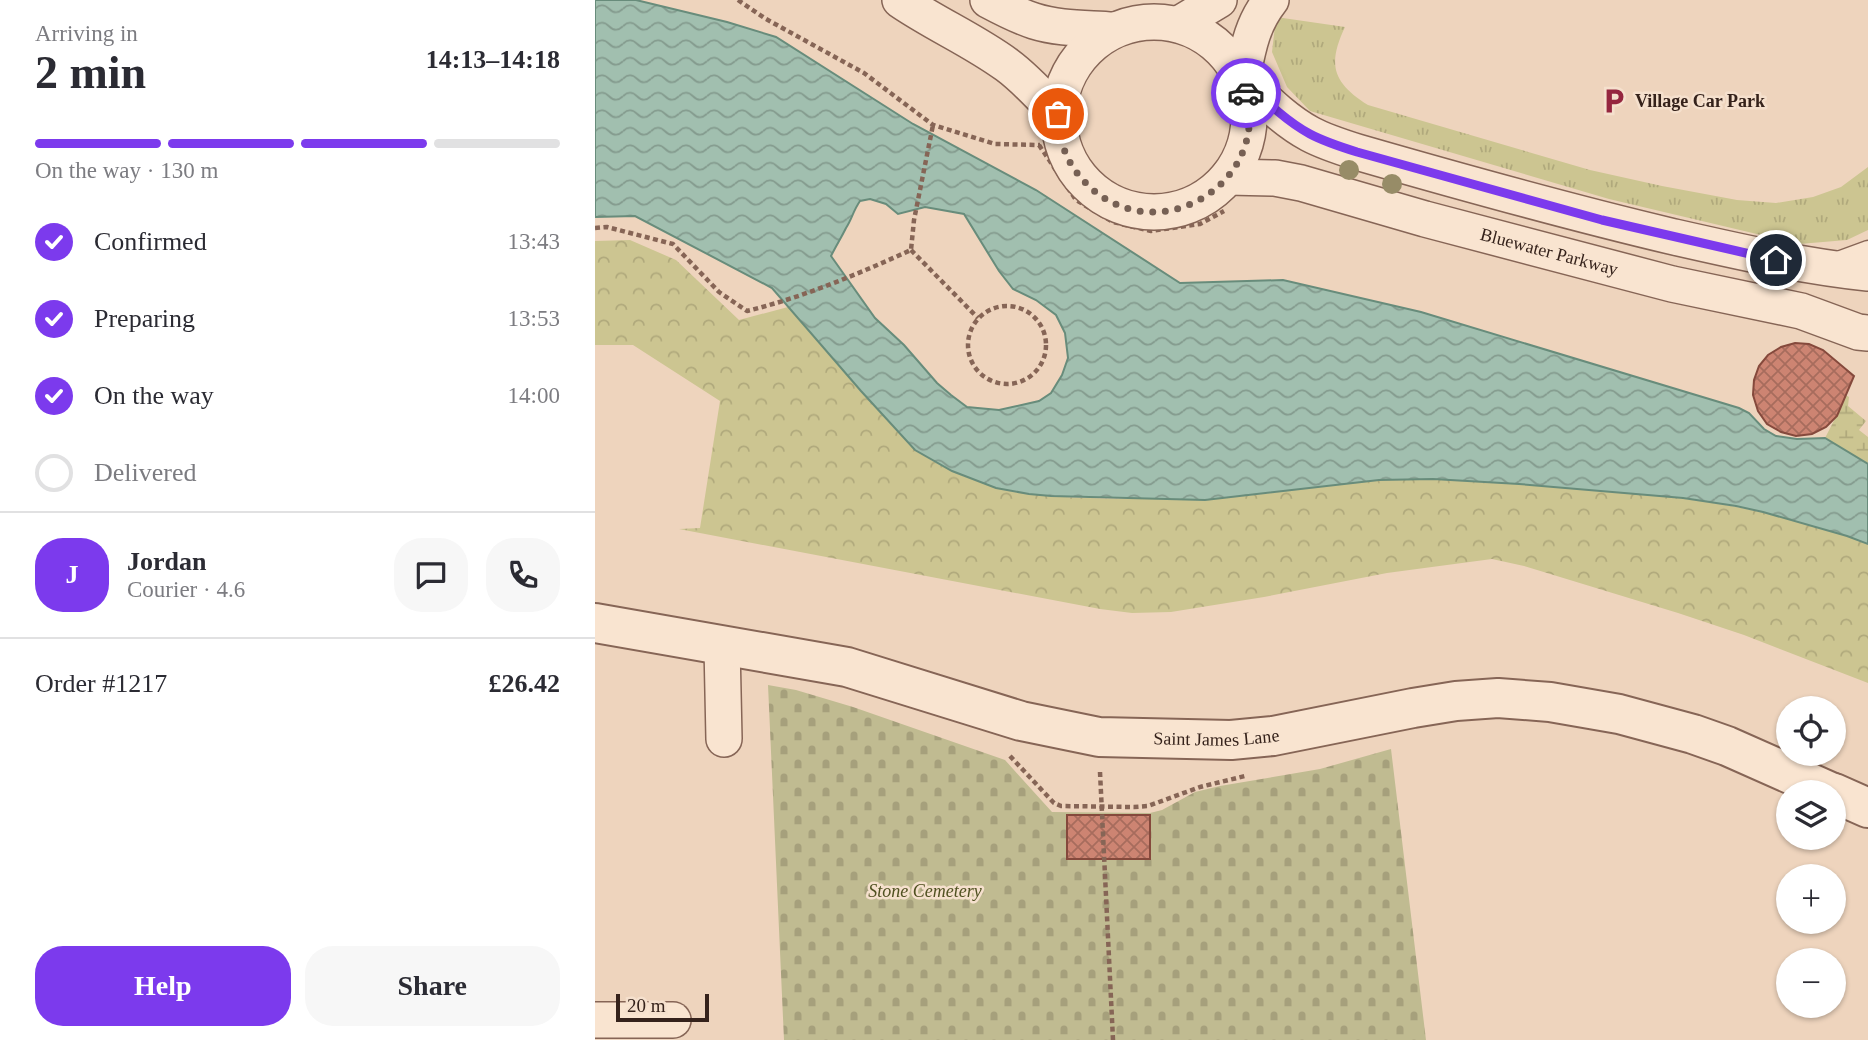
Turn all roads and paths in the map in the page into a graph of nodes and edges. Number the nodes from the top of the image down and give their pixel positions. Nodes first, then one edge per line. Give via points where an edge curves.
1 (738, 0) edge
2 (900, 0) edge
3 (988, 0) edge
4 (1219, 0) edge
5 (1271, 0) edge
6 (1179, 24) junction
7 (1113, 30) junction
8 (1242, 78) junction
9 (933, 125) junction
10 (1060, 130) junction
11 (1228, 177) junction
12 (595, 228) edge
13 (911, 250) junction
14 (1868, 250) edge
15 (1814, 267) junction
16 (1868, 273) edge
17 (978, 318) junction
18 (1862, 323) edge
19 (595, 623) edge
20 (722, 646) junction
21 (1099, 737) junction
22 (724, 739) dead end
23 (1804, 780) edge
24 (1846, 798) edge
25 (1868, 808) edge
26 (595, 1020) edge
27 (673, 1020) dead end
28 (1113, 1040) edge

1 - 9 path via 864,73
2 - 10 street via 980,46 1025,79
3 - 7 street via 1037,22
4 - 6 street
5 - 8 street via 1259,16
6 - 7 street via 1134,23
6 - 8 street via 1216,44
7 - 10 street via 1091,44 1073,64 1062,88
8 - 11 street via 1249,103 1249,130 1242,155
8 - 15 street via 1305,131 1357,152 1602,220
9 - 10 path via 995,144
9 - 13 path
10 - 11 street via 1073,169 1090,188 1111,203 1136,211 1186,207 1210,195
11 - 18 street, Bluewater Parkway via 1301,183 1672,284 1801,311 1859,332
12 - 13 path via 673,244 719,292 747,311 861,273
13 - 17 path
14 - 15 lane
15 - 16 street
17 - 17 path via 1001,306 1025,310 1036,318 1046,341 1045,354 1032,376 1021,382 995,383 974,367 968,342
19 - 20 street, Saint James Lane
20 - 21 street, Saint James Lane via 847,667 1021,720
20 - 22 street
21 - 23 street, Saint James Lane via 1240,740 1434,704 1532,699 1619,714 1693,734
21 - 28 path
24 - 25 street, Saint James Lane
26 - 27 street

